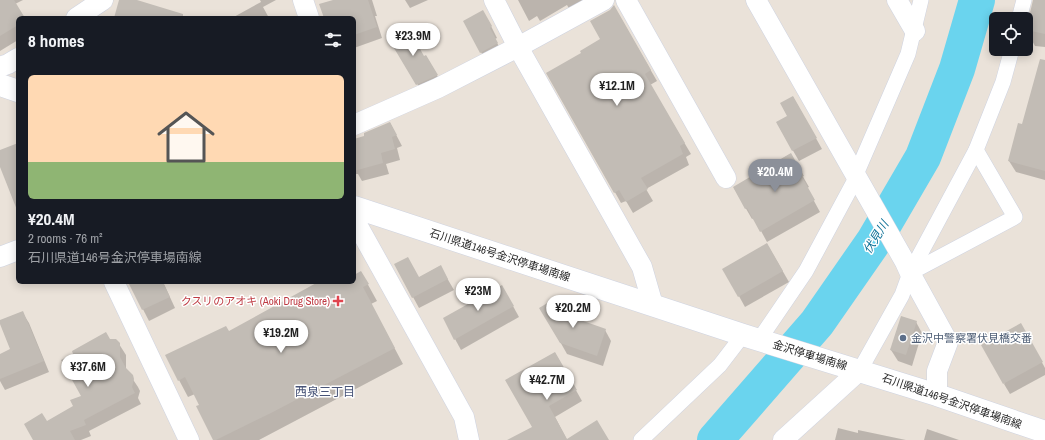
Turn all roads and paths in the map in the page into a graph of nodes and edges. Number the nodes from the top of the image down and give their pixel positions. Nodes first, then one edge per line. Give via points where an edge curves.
1 (102, 0) edge
2 (303, 0) edge
3 (494, 0) edge
4 (604, 0) edge
5 (626, 0) edge
6 (756, 0) edge
7 (897, 0) edge
8 (921, 0) edge
9 (1024, 0) edge
10 (1021, 12) edge
11 (79, 16) edge
12 (308, 16) edge
13 (915, 31) junction
14 (518, 47) junction
15 (1010, 56) edge
16 (16, 59) edge
17 (0, 68) edge
18 (0, 85) edge
19 (16, 90) edge
20 (356, 123) edge
21 (976, 150) junction
22 (726, 178) dead end
23 (856, 178) junction
24 (356, 208) edge
25 (356, 223) edge
26 (16, 251) edge
27 (0, 257) edge
28 (908, 267) junction
29 (115, 284) edge
30 (653, 305) junction
31 (751, 337) junction
32 (860, 370) junction
33 (937, 395) junction
34 (1045, 432) edge
35 (189, 440) edge
36 (469, 440) edge
37 (641, 440) edge
38 (783, 440) edge

1 - 11 street
2 - 12 street
3 - 14 street
4 - 14 street
5 - 22 street
6 - 23 street
7 - 13 street
8 - 13 street
9 - 10 street
13 - 23 street via 908,54
14 - 20 street via 438,88
14 - 30 street via 642,267
15 - 21 street via 1003,82
16 - 17 street
18 - 19 main road
21 - 28 street
21 - 28 street via 1015,217
23 - 28 street
23 - 31 street via 806,271
24 - 30 main road, 石川県道146号金沢停車場南線
25 - 36 street via 464,417
26 - 27 street
28 - 32 street via 902,295
28 - 33 street via 948,342 937,371
29 - 35 street
30 - 31 main road, 石川県道146号金沢停車場南線
31 - 32 main road, 金沢停車場南線
31 - 37 street
32 - 33 main road, 石川県道146号金沢停車場南線
32 - 38 street
33 - 34 main road, 石川県道146号金沢停車場南線

